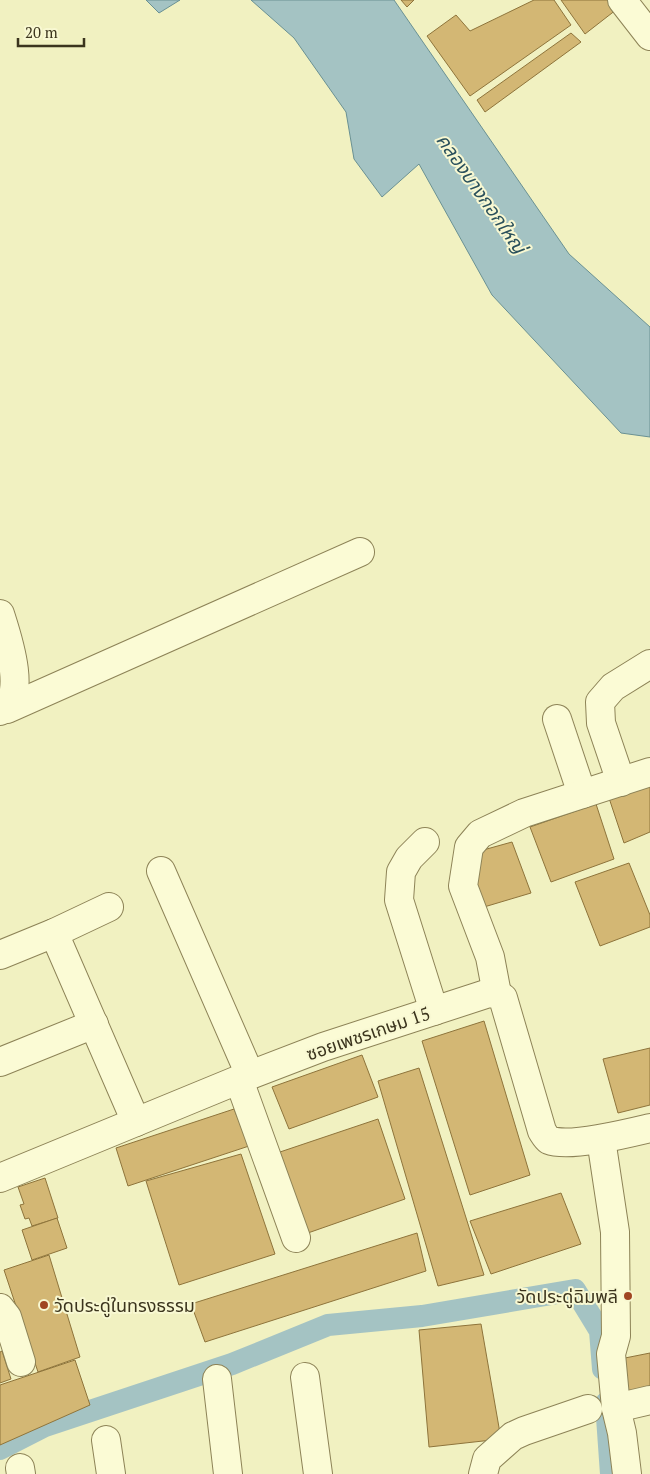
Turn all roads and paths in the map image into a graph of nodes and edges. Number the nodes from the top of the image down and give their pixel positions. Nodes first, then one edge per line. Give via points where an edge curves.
1 (360, 552) dead end
2 (0, 614) edge
3 (650, 664) edge
4 (3, 710) edge
5 (557, 719) dead end
6 (650, 772) edge
7 (621, 782) junction
8 (582, 794) junction
9 (425, 842) dead end
10 (161, 871) dead end
11 (109, 906) dead end
12 (54, 932) junction
13 (0, 955) edge
14 (497, 994) junction
15 (434, 1011) junction
16 (94, 1024) junction
17 (0, 1062) edge
18 (244, 1078) junction
19 (136, 1122) junction
20 (650, 1128) edge
21 (600, 1139) junction
22 (0, 1178) edge
23 (296, 1238) dead end
24 (0, 1308) edge
25 (21, 1362) dead end
26 (304, 1377) dead end
27 (216, 1379) dead end
28 (650, 1400) edge
29 (616, 1408) junction
30 (588, 1409) dead end
31 (106, 1440) dead end
32 (111, 1474) edge
33 (228, 1474) edge
34 (318, 1474) edge
35 (483, 1474) edge
36 (627, 1474) edge

1 - 4 street
2 - 4 street via 15,676 12,701
3 - 7 street via 613,687 600,702 601,723
5 - 8 street
6 - 7 street
7 - 8 street
8 - 14 street via 524,813 480,834 469,847 463,886 490,957
9 - 15 street via 401,872 399,900
10 - 18 street
11 - 12 street
12 - 13 street
12 - 16 street
14 - 15 street, ซอยเพชรเกษม 15 via 489,992
14 - 21 street via 502,998 546,1137 561,1142
15 - 18 street, ซอยเพชรเกษม 15 via 323,1047
16 - 17 street
16 - 19 street
18 - 19 street, ซอยเพชรเกษม 15
18 - 23 street
19 - 22 street, ซอยเพชรเกษม 15
20 - 21 street
21 - 29 street via 615,1232 616,1336 610,1354
24 - 25 street via 7,1317
26 - 34 street
27 - 33 street
28 - 29 street
29 - 36 street
30 - 35 street via 513,1436 487,1459
31 - 32 street

